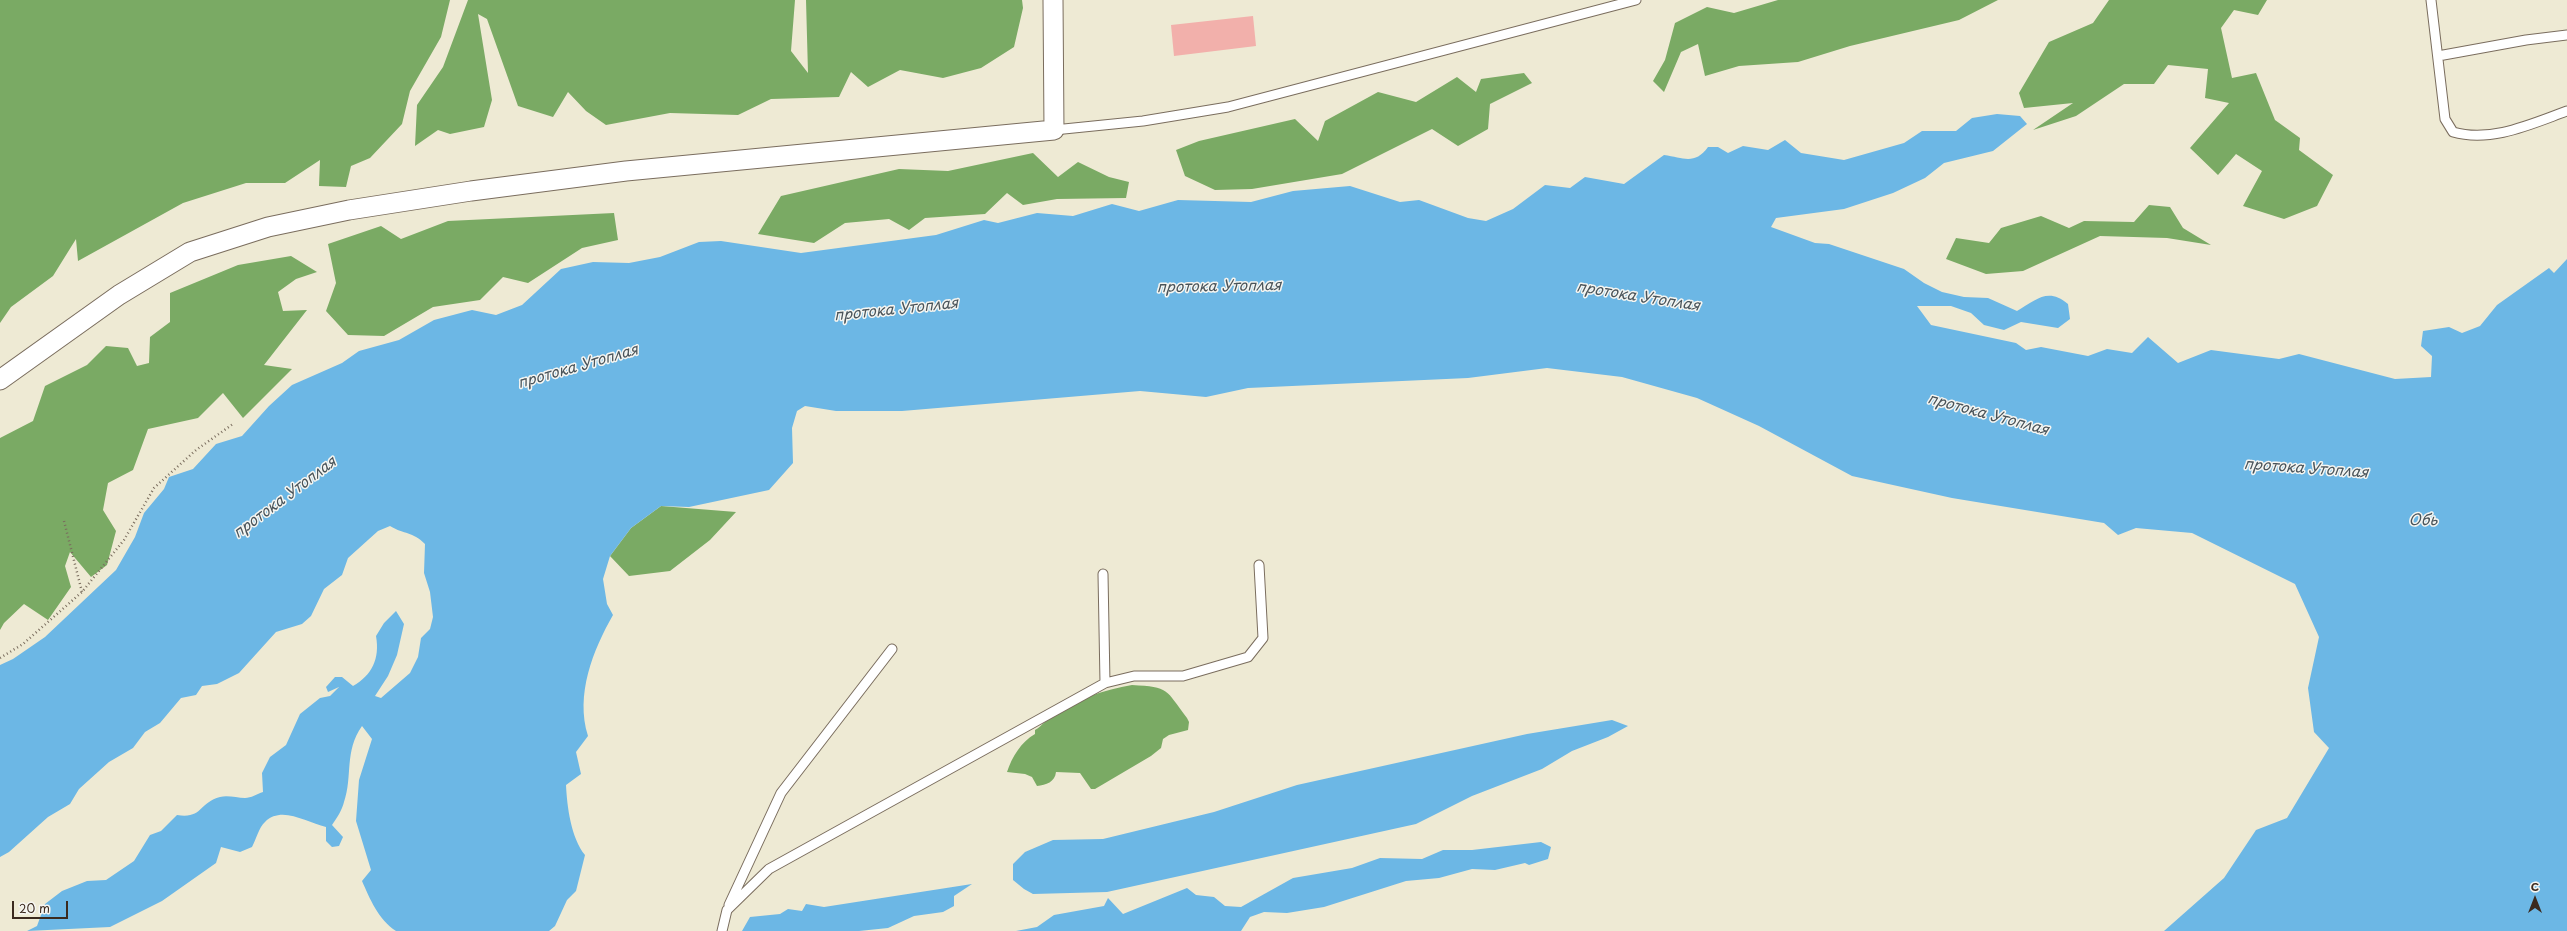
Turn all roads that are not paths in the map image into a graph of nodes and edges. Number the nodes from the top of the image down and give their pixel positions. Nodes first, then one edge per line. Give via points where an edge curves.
1 (1053, 0) edge
2 (1636, 0) edge
3 (2431, 0) edge
4 (2567, 35) edge
5 (2438, 56) junction
6 (2567, 111) edge
7 (1054, 130) junction
8 (0, 380) edge
9 (1259, 565) dead end
10 (1103, 574) dead end
11 (892, 649) dead end
12 (1105, 683) junction
13 (727, 910) junction
14 (722, 931) edge

1 - 7 street
2 - 7 lane via 1228,107 1143,121
3 - 5 lane
4 - 5 lane
5 - 6 lane via 2445,119 2453,132 2469,137 2489,136
7 - 8 street via 626,171 471,191 350,210 268,227 190,252 119,295
9 - 12 lane via 1263,638 1248,657 1184,676 1134,676
10 - 12 lane
11 - 13 lane via 781,793
12 - 13 lane via 769,869
13 - 14 lane

